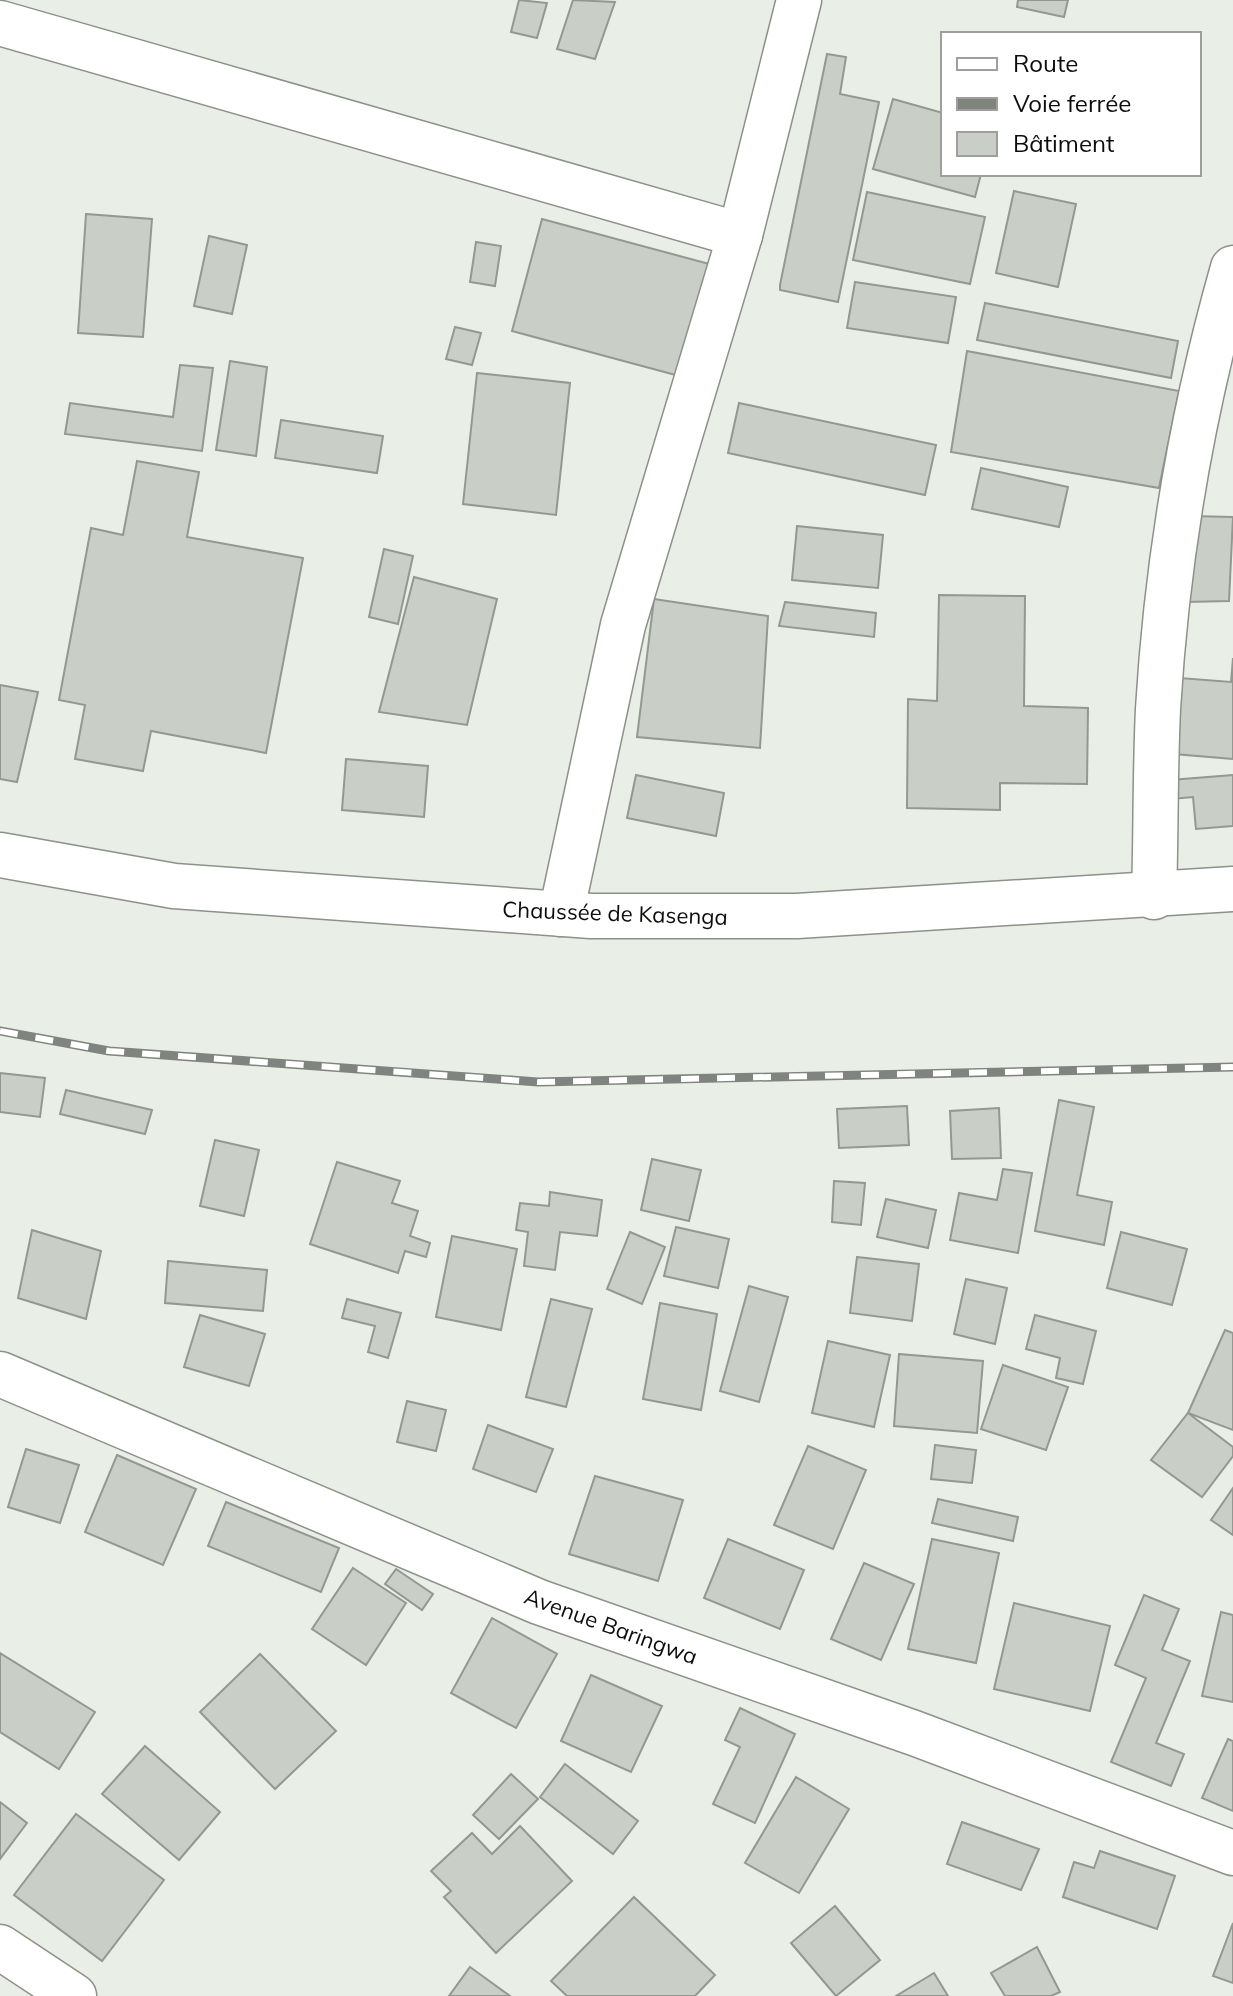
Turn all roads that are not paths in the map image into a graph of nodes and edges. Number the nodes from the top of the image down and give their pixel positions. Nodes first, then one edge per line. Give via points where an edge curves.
1 (799, 0) edge
2 (0, 23) edge
3 (740, 235) junction
4 (1233, 268) edge
5 (0, 855) edge
6 (1233, 889) edge
7 (1154, 897) junction
8 (561, 914) junction
9 (0, 1374) edge
10 (1233, 1853) edge
11 (0, 1947) edge
12 (74, 1996) edge

1 - 3 street
2 - 3 street
3 - 8 street via 623,625
4 - 7 street via 1199,392 1168,598 1158,710
5 - 8 street, Chaussée de Kasenga via 174,886
6 - 7 street, Chaussée de Kasenga
7 - 8 street, Chaussée de Kasenga via 797,916
9 - 10 street, Avenue Baringwa via 539,1602 914,1733
11 - 12 street

